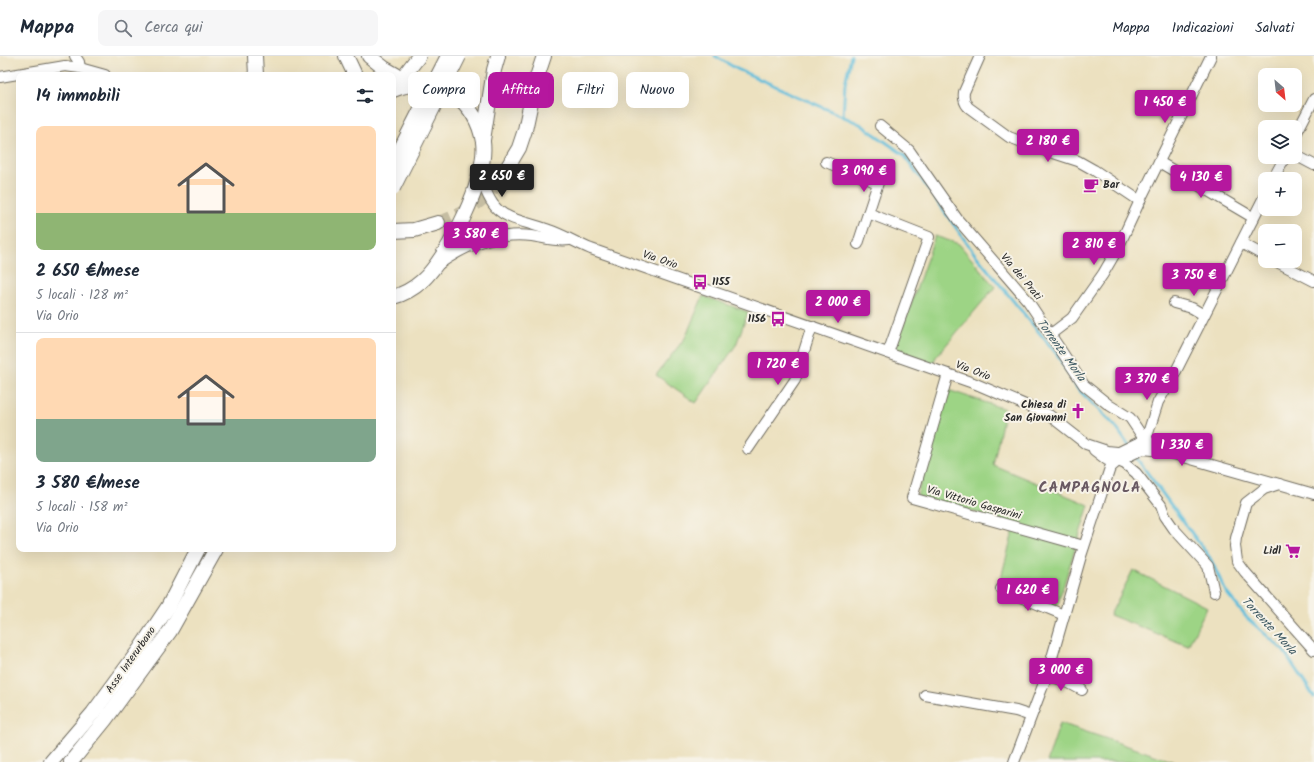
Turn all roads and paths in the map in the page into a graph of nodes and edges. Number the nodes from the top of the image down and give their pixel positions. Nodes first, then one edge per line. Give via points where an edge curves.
1 (75, 56) edge
2 (255, 56) edge
3 (346, 56) edge
4 (369, 56) edge
5 (419, 56) edge
6 (448, 56) edge
7 (459, 56) edge
8 (498, 56) edge
9 (544, 56) edge
10 (980, 56) edge
11 (1211, 56) edge
12 (80, 68) junction
13 (28, 72) edge
14 (94, 72) edge
15 (256, 72) edge
16 (354, 72) edge
17 (391, 72) edge
18 (16, 74) edge
19 (396, 75) edge
20 (0, 77) edge
21 (407, 81) junction
22 (396, 88) edge
23 (1314, 99) edge
24 (1302, 122) edge
25 (880, 126) dead end
26 (483, 143) junction
27 (396, 158) edge
28 (1302, 159) edge
29 (826, 162) dead end
30 (1159, 162) junction
31 (1314, 165) edge
32 (480, 173) junction
33 (500, 180) tunnel mouth
34 (396, 182) edge
35 (1140, 201) junction
36 (1258, 210) edge
37 (868, 213) junction
38 (1254, 218) junction
39 (438, 223) tunnel mouth
40 (396, 231) edge
41 (569, 240) junction
42 (1241, 243) junction
43 (858, 244) dead end
44 (1258, 252) edge
45 (1289, 268) edge
46 (433, 269) junction
47 (1314, 281) edge
48 (396, 298) edge
49 (1174, 303) dead end
50 (1204, 315) junction
51 (812, 326) junction
52 (1051, 334) junction
53 (888, 353) junction
54 (948, 374) junction
55 (1086, 444) junction
56 (1142, 445) junction
57 (748, 449) dead end
58 (1122, 455) junction
59 (1107, 460) junction
60 (1279, 484) junction
61 (1104, 489) junction
62 (1314, 494) edge
63 (1084, 546) junction
64 (190, 552) edge
65 (196, 552) edge
66 (214, 552) edge
67 (1001, 589) dead end
68 (1214, 592) dead end
69 (168, 607) junction
70 (1064, 615) junction
71 (1314, 650) edge
72 (1047, 675) junction
73 (1082, 690) dead end
74 (925, 695) dead end
75 (1031, 716) junction
76 (51, 762) edge
77 (71, 762) edge
78 (1014, 762) edge

1 - 12 street
2 - 15 highway
3 - 16 highway
4 - 17 highway
5 - 21 highway
6 - 27 highway, bridge
7 - 34 highway, bridge
8 - 26 highway
9 - 33 highway via 519,148
10 - 35 street via 964,92 963,98 968,107 1009,137 1078,161
11 - 30 street
12 - 13 street via 57,67
12 - 14 street
18 - 20 street
19 - 21 highway
21 - 22 highway
21 - 26 highway via 437,86 456,96 476,119
23 - 24 street
25 - 52 street, Via dei Prati via 909,150 958,220 1028,302
26 - 32 highway
28 - 31 street
29 - 37 street via 878,183
30 - 35 street
30 - 38 street
32 - 41 street, Via Orio via 490,199 504,215
32 - 46 highway via 463,218
35 - 52 street via 1103,274 1072,318
36 - 38 street
37 - 43 street
37 - 53 street via 929,237
38 - 42 street
39 - 40 highway via 414,230
41 - 46 street, Via Orio via 517,235 496,237 464,249
41 - 51 street, Via Orio
42 - 44 street
42 - 50 street
45 - 47 street
46 - 48 highway via 422,281
49 - 50 street via 1192,308
50 - 56 street via 1158,402
51 - 53 street, Via Orio
51 - 57 street via 795,380
52 - 56 street, Via dei Prati via 1084,385 1130,418
53 - 54 street, Via Orio
54 - 55 street, Via Orio via 1049,415
54 - 63 street, Via Vittorio Gasparini via 912,498
55 - 58 street, Via Orio
55 - 59 street
56 - 58 street
56 - 60 street
58 - 59 street
58 - 61 street via 1110,468
58 - 68 street via 1125,464 1136,473 1161,505 1174,529 1208,566
59 - 61 street
60 - 62 street
60 - 71 street via 1264,489 1246,503 1236,538 1237,561
61 - 63 street
63 - 70 street
64 - 69 highway via 168,595
65 - 69 highway, Asse Interurbano
66 - 77 highway, Asse Interurbano via 170,631
67 - 70 street
69 - 76 highway, Asse Interurbano via 93,713
70 - 72 street
72 - 73 street
72 - 75 street
74 - 75 street
75 - 78 street

